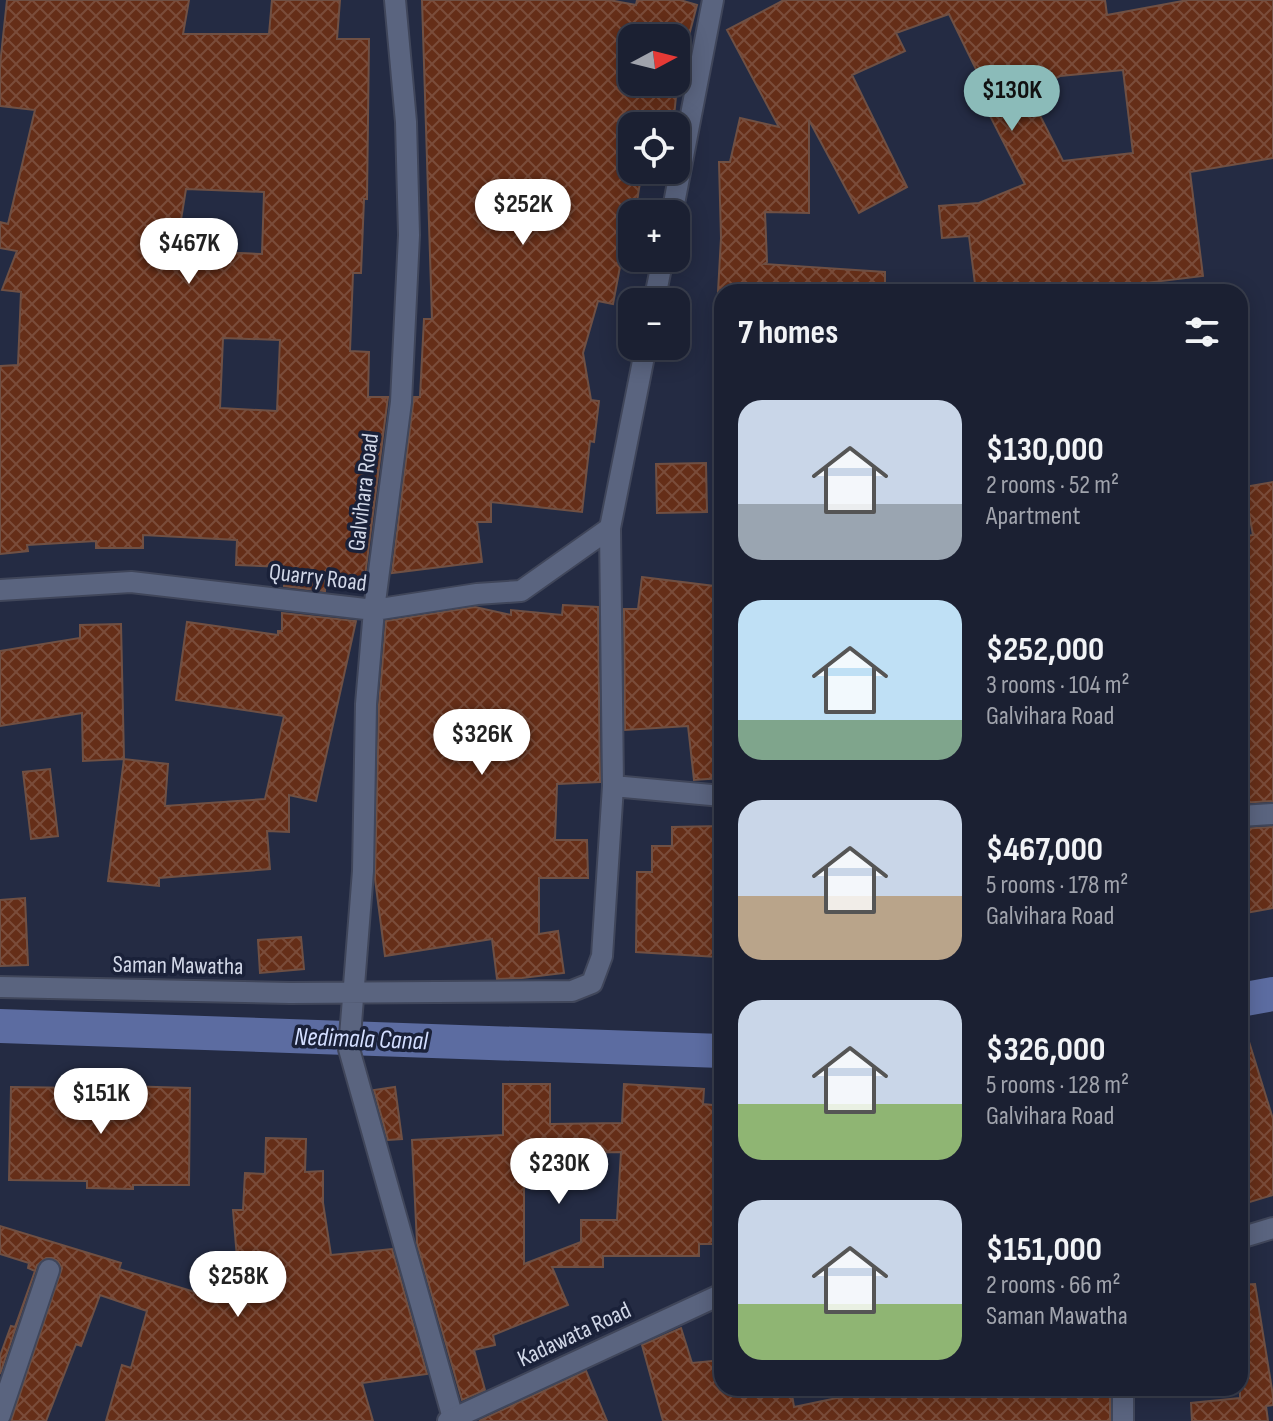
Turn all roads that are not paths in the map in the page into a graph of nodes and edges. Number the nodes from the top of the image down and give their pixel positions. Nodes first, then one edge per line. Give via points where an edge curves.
1 (395, 0) edge
2 (713, 0) edge
3 (675, 200) edge
4 (643, 360) edge
5 (610, 528) junction
6 (0, 590) edge
7 (374, 610) junction
8 (613, 786) junction
9 (714, 795) edge
10 (1273, 814) edge
11 (1248, 816) edge
12 (0, 987) edge
13 (354, 991) junction
14 (1273, 1228) edge
15 (1248, 1236) edge
16 (49, 1270) dead end
17 (714, 1298) edge
18 (1123, 1396) edge
19 (0, 1415) edge
20 (450, 1420) edge
21 (1123, 1421) edge

1 - 7 street, Galvihara Road via 409,235 401,402
2 - 3 street
4 - 5 street, Saman Mawatha
5 - 7 street, Quarry Road via 521,591
5 - 8 street, Saman Mawatha
6 - 7 street, Quarry Road via 131,582
7 - 13 street, Galvihara Road
8 - 9 street
8 - 13 street, Saman Mawatha via 602,956 592,983 572,991
10 - 11 street
12 - 13 street, Saman Mawatha
13 - 20 street, Galvihara Road via 349,1049
14 - 15 street
16 - 19 street
17 - 20 street, Kadawata Road
18 - 21 street

